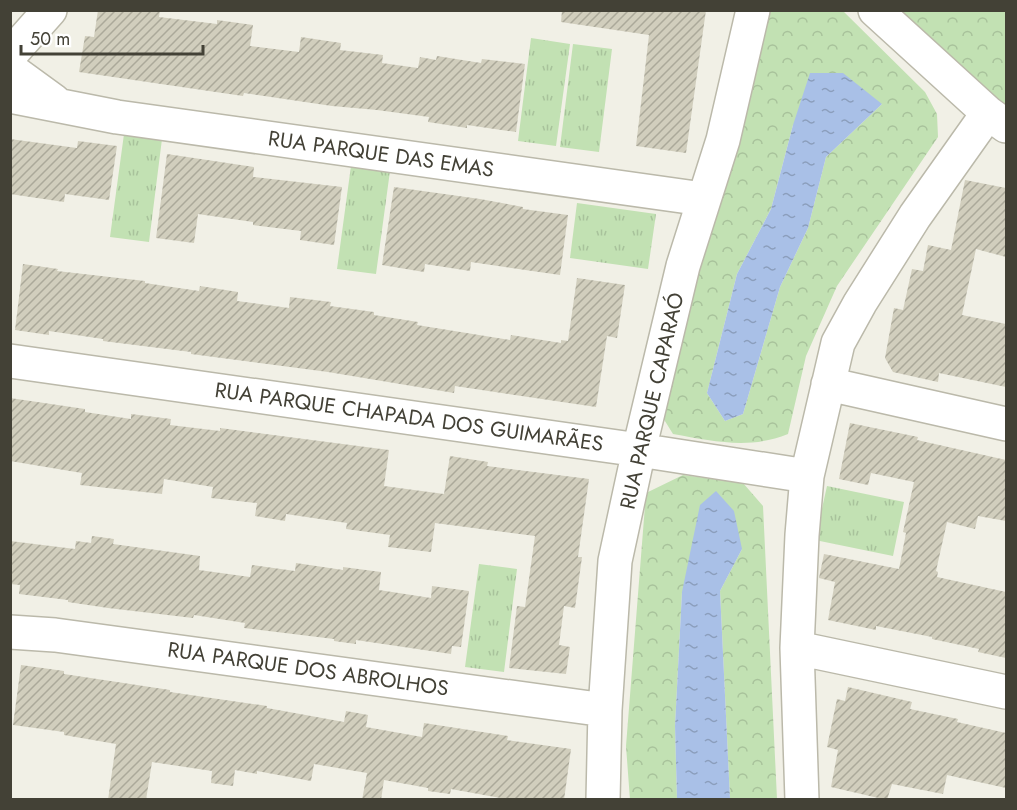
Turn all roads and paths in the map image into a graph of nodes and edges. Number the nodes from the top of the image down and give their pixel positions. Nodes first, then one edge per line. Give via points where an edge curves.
1 (50, 10) edge
2 (753, 10) edge
3 (875, 10) edge
4 (10, 55) edge
5 (10, 69) edge
6 (10, 96) edge
7 (60, 105) junction
8 (997, 120) edge
9 (703, 199) junction
10 (10, 362) edge
11 (828, 384) junction
12 (1006, 424) edge
13 (639, 450) junction
14 (807, 476) junction
15 (10, 632) edge
16 (797, 648) junction
17 (1006, 692) edge
18 (604, 710) junction
19 (603, 800) edge
20 (802, 800) edge

1 - 4 street
2 - 9 street, RUA PARQUE CAPARAÓ via 723,140
3 - 8 street
5 - 7 street, RUA PARQUE DAS EMAS
6 - 7 street, RUA PARQUE DAS EMAS
7 - 9 street, RUA PARQUE DAS EMAS via 117,117
8 - 11 street via 915,216 838,343
9 - 13 street, RUA PARQUE CAPARAÓ
10 - 13 street, RUA PARQUE CHAPADA DOS GUIMARÃES
11 - 12 street
11 - 14 street
13 - 14 street, RUA PARQUE CHAPADA DOS GUIMARÃES
13 - 18 street, RUA PARQUE CAPARAÓ via 615,561
14 - 16 street
15 - 18 street, RUA PARQUE DOS ABROLHOS
16 - 17 street
16 - 20 street
18 - 19 street, RUA PARQUE CAPARAÓ

